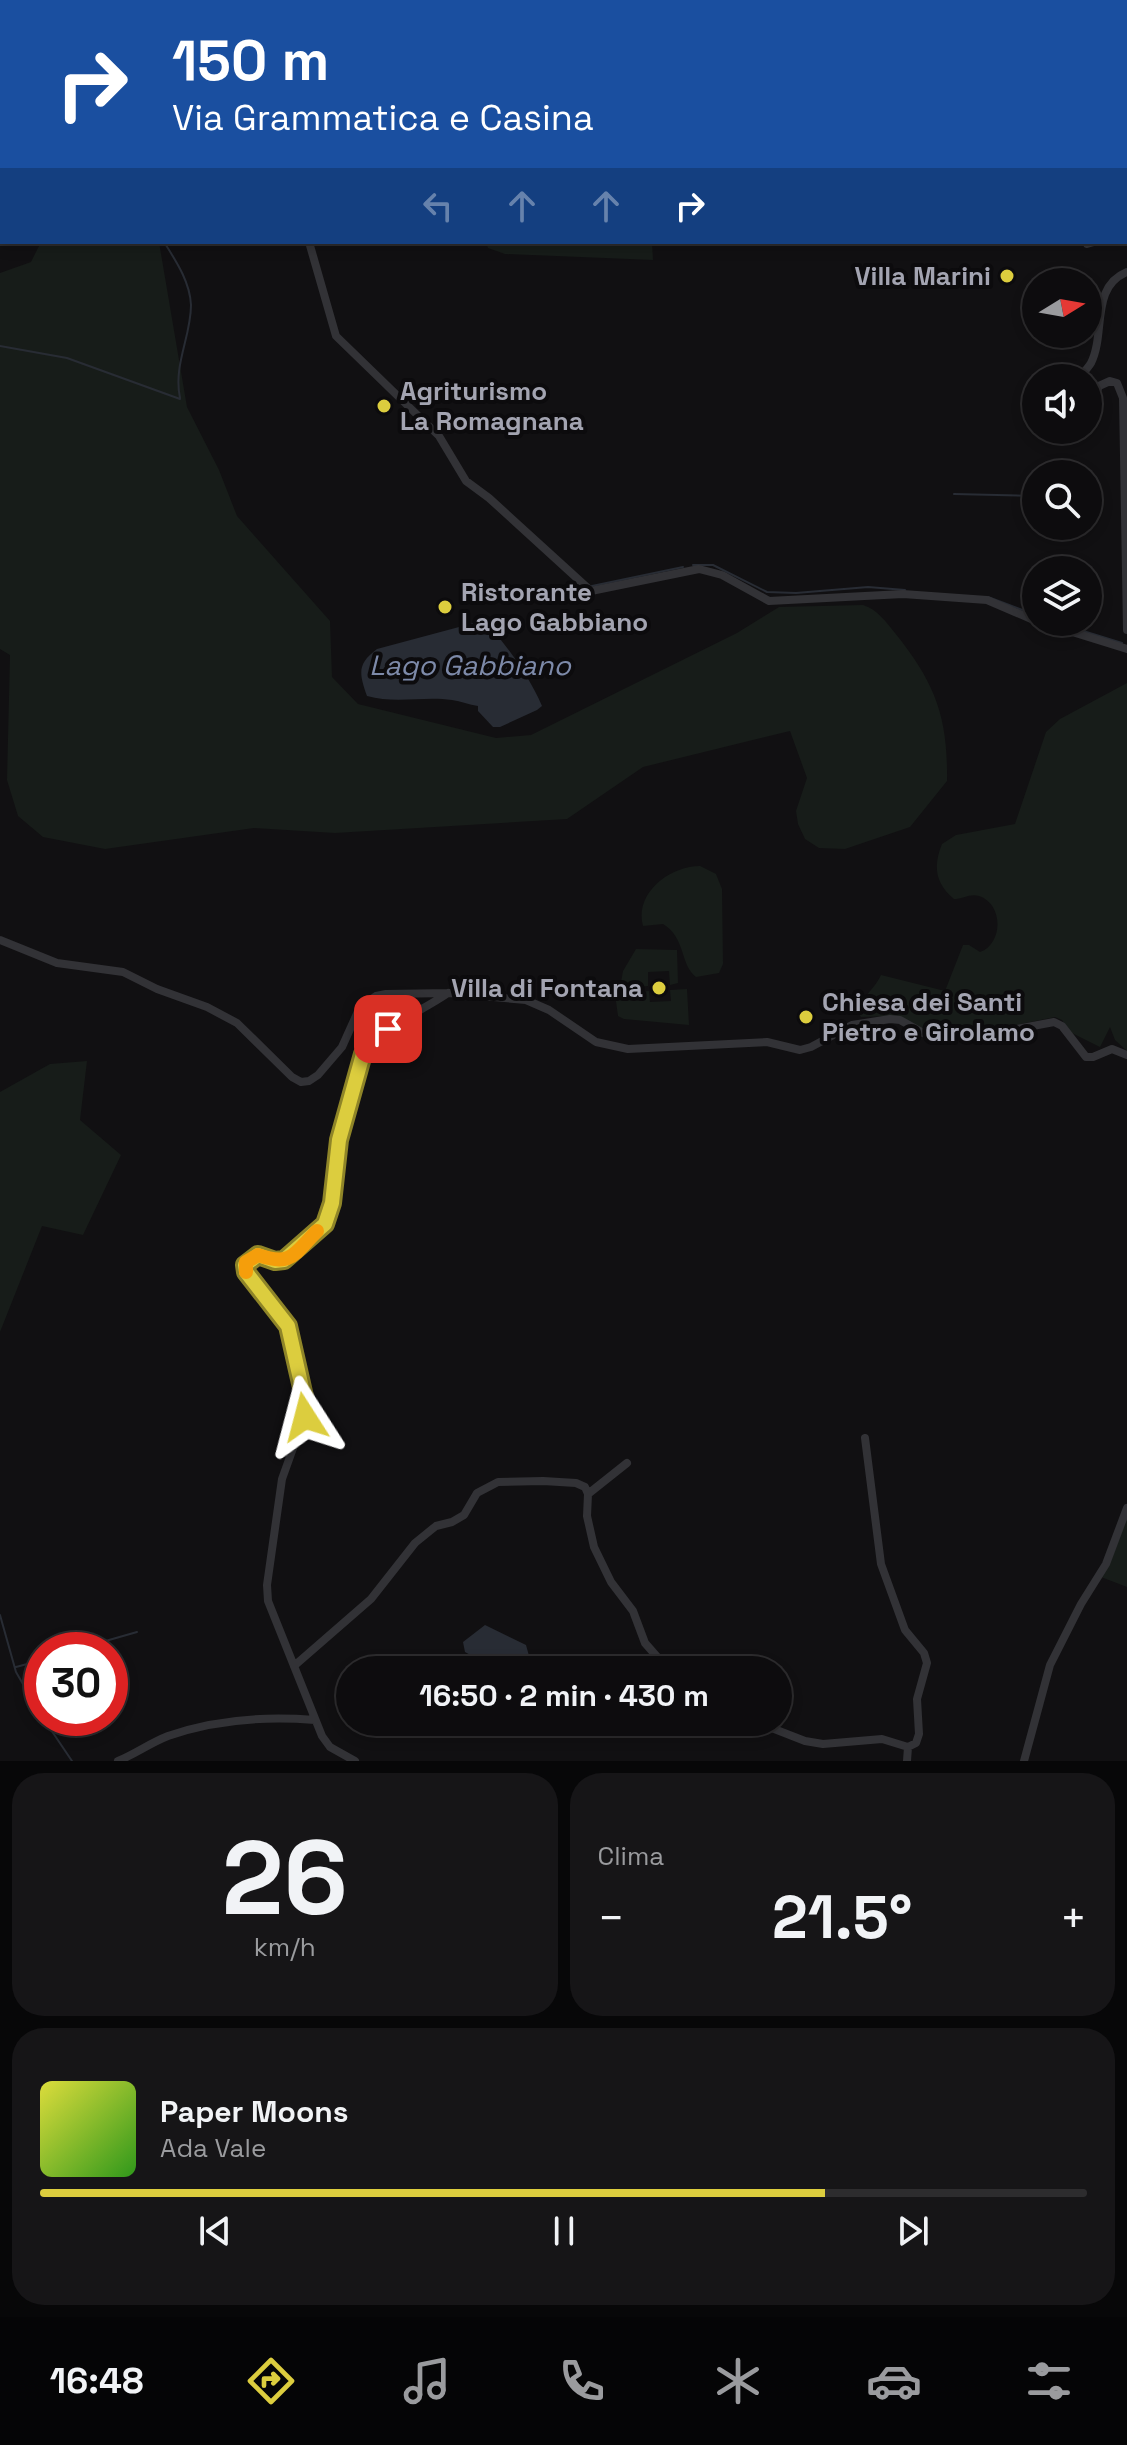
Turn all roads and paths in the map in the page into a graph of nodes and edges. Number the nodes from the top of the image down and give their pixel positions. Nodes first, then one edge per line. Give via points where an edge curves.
1 (310, 244) edge
2 (1127, 272) edge
3 (1089, 364) edge
4 (1102, 385) edge
5 (1022, 614) edge
6 (1127, 630) edge
7 (1086, 636) edge
8 (1127, 649) edge
9 (0, 940) edge
10 (449, 993) junction
11 (1127, 1055) edge
12 (865, 1438) dead end
13 (627, 1463) dead end
14 (588, 1494) junction
15 (1127, 1508) edge
16 (656, 1656) edge
17 (294, 1666) junction
18 (315, 1720) junction
19 (792, 1736) edge
20 (908, 1747) junction
21 (118, 1761) edge
22 (355, 1761) edge
23 (907, 1761) edge
24 (1024, 1761) edge

1 - 5 street via 336,336 439,436 466,481 592,592 699,569 722,575 769,601 903,594 987,600
2 - 3 street via 1107,288
4 - 6 street via 1117,383 1123,398
7 - 8 street
9 - 10 street via 57,963 123,972 207,1007 237,1023 301,1082 325,1068 348,1036 356,1013 370,999
10 - 11 street via 531,1001 596,1042 621,1049 767,1042 800,1050 852,1025 890,1019 925,1034 968,1038 1054,1022 1086,1057 1112,1049
10 - 17 street via 388,1029 363,1054 339,1140 325,1224 284,1260 258,1255 245,1265 288,1326 306,1412 284,1472 267,1585 268,1601
12 - 20 street via 881,1564 905,1630 927,1663 917,1699 919,1737
13 - 14 street
14 - 16 street via 594,1547
14 - 17 street via 579,1484 543,1481 498,1482 477,1493 464,1515 436,1526 415,1543 371,1599
15 - 24 street via 1108,1560 1050,1665
17 - 18 street
18 - 21 street via 222,1721 164,1738
18 - 22 street via 326,1743
19 - 20 street via 823,1744 882,1739
20 - 23 street

